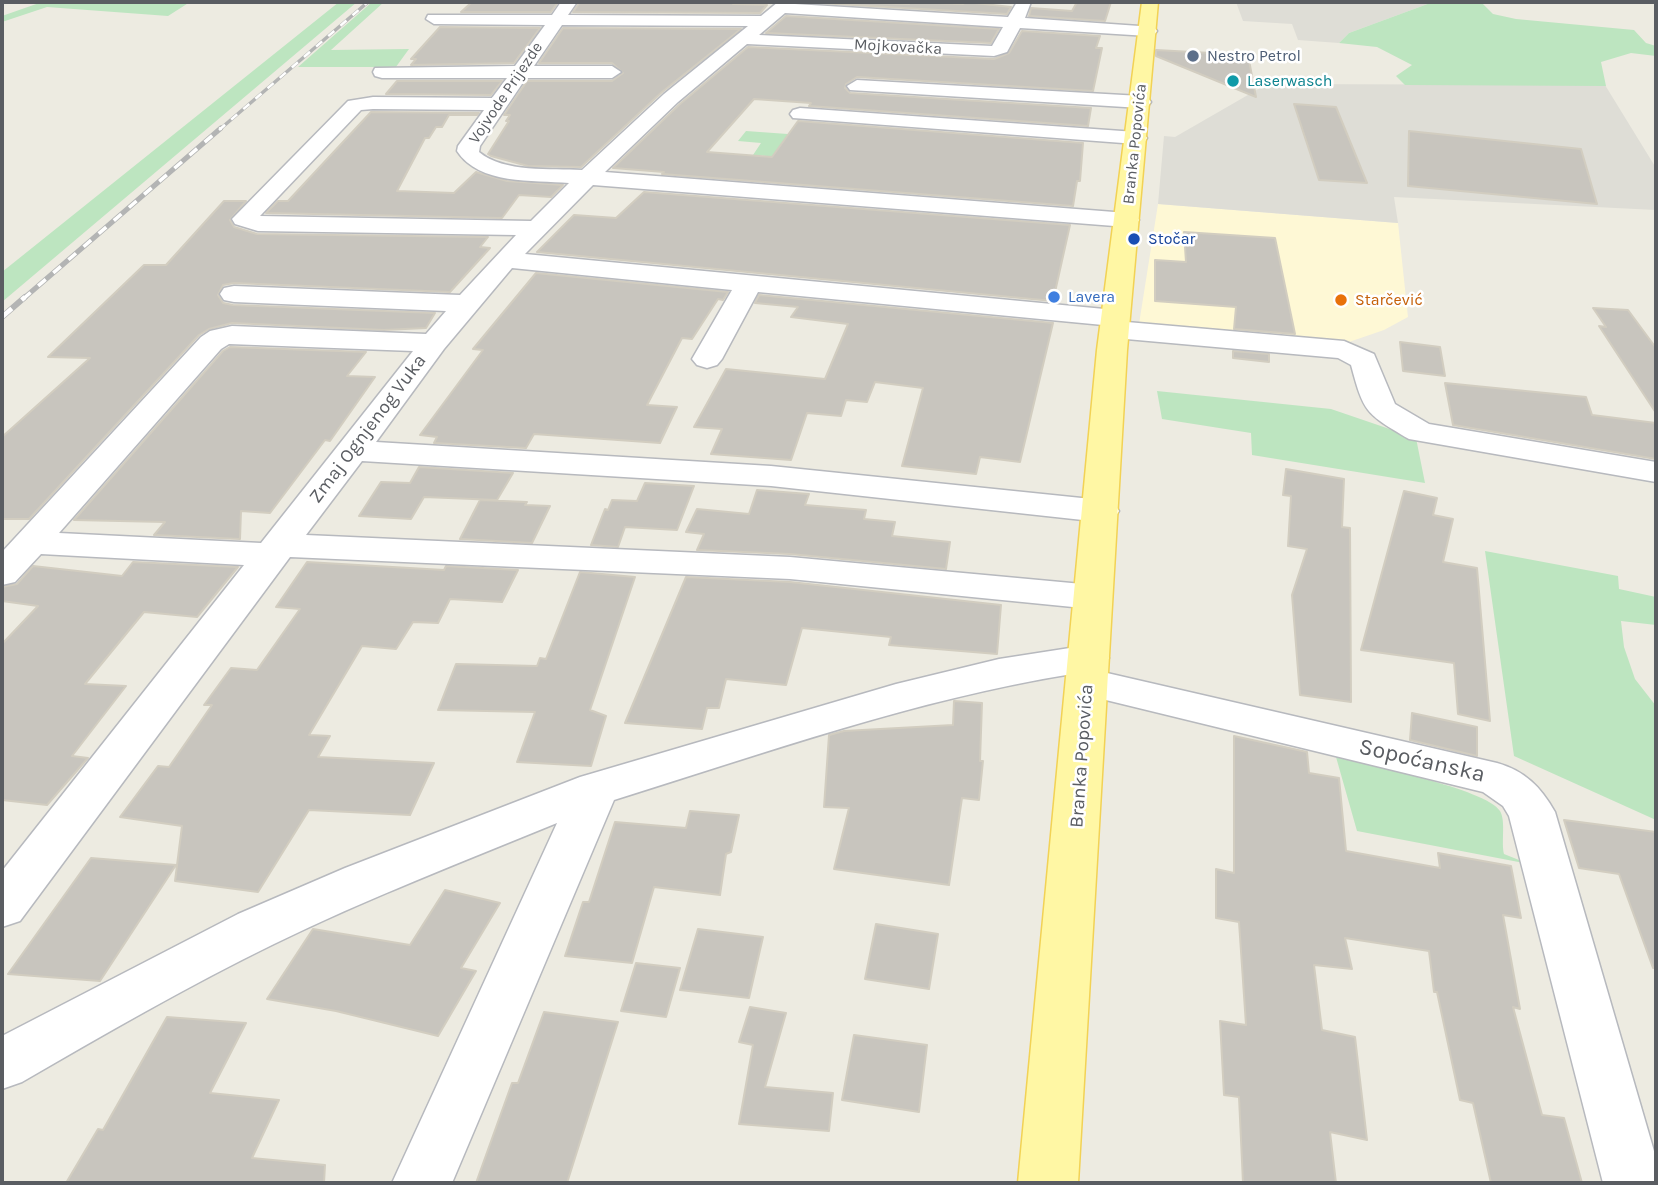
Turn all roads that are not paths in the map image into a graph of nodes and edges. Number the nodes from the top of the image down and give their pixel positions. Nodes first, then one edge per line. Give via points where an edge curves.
1 (569, 2) edge
2 (1025, 2) edge
3 (1150, 2) edge
4 (778, 10) edge
5 (434, 19) dead end
6 (555, 20) junction
7 (1014, 23) junction
8 (1148, 31) junction
9 (730, 43) junction
10 (532, 44) junction
11 (561, 44) dead end
12 (382, 72) dead end
13 (520, 72) junction
14 (612, 72) dead end
15 (857, 86) dead end
16 (1141, 102) junction
17 (497, 104) junction
18 (800, 114) dead end
19 (1136, 138) junction
20 (587, 177) junction
21 (1127, 220) junction
22 (536, 228) junction
23 (505, 260) junction
24 (750, 282) junction
25 (234, 294) dead end
26 (466, 304) junction
27 (1115, 323) junction
28 (433, 343) junction
29 (707, 359) dead end
30 (352, 450) junction
31 (1656, 472) edge
32 (1101, 511) junction
33 (30, 542) junction
34 (275, 550) junction
35 (2, 573) edge
36 (1093, 597) junction
37 (1089, 670) junction
38 (596, 789) junction
39 (2, 907) edge
40 (2, 1063) edge
41 (422, 1183) edge
42 (1048, 1183) edge
43 (1633, 1183) edge

1 - 6 street, Vojvode Prijezde
2 - 7 street, Mojkovačka
3 - 8 main road, Branka Popovića
4 - 6 street
4 - 7 street
4 - 9 street, Zmaj Ognjenog Vuka
5 - 6 street
6 - 10 street, Vojvode Prijezde
7 - 8 street
7 - 9 street, Mojkovačka via 994,51
8 - 16 main road, Branka Popovića
9 - 20 street, Zmaj Ognjenog Vuka
10 - 11 street
10 - 13 street, Vojvode Prijezde
12 - 13 street
13 - 14 street
13 - 17 street, Vojvode Prijezde
15 - 16 street
16 - 19 main road, Branka Popovića
17 - 20 street, Vojvode Prijezde via 469,146 474,160 514,172
17 - 22 street via 355,105 244,219 258,224
18 - 19 street
19 - 21 main road, Branka Popovića
20 - 21 street
20 - 22 street, Zmaj Ognjenog Vuka
21 - 27 main road, Branka Popovića
22 - 23 street, Zmaj Ognjenog Vuka
23 - 24 street
23 - 26 street, Zmaj Ognjenog Vuka
24 - 27 street
24 - 29 street
25 - 26 street
26 - 28 street, Zmaj Ognjenog Vuka
27 - 31 street via 1344,350 1364,360 1384,411 1420,432
27 - 32 main road, Branka Popovića
28 - 30 street, Zmaj Ognjenog Vuka
28 - 33 street via 220,337
30 - 32 street via 771,476
30 - 34 street, Zmaj Ognjenog Vuka
32 - 36 main road, Branka Popovića
33 - 34 street
33 - 35 street
34 - 36 street via 790,568
34 - 39 street, Zmaj Ognjenog Vuka
36 - 37 main road, Branka Popovića
37 - 38 street via 999,672 896,698
37 - 42 main road, Branka Popovića
37 - 43 street, Sopoćanska via 1497,779 1511,787 1532,812
38 - 40 street via 256,929
38 - 41 street

